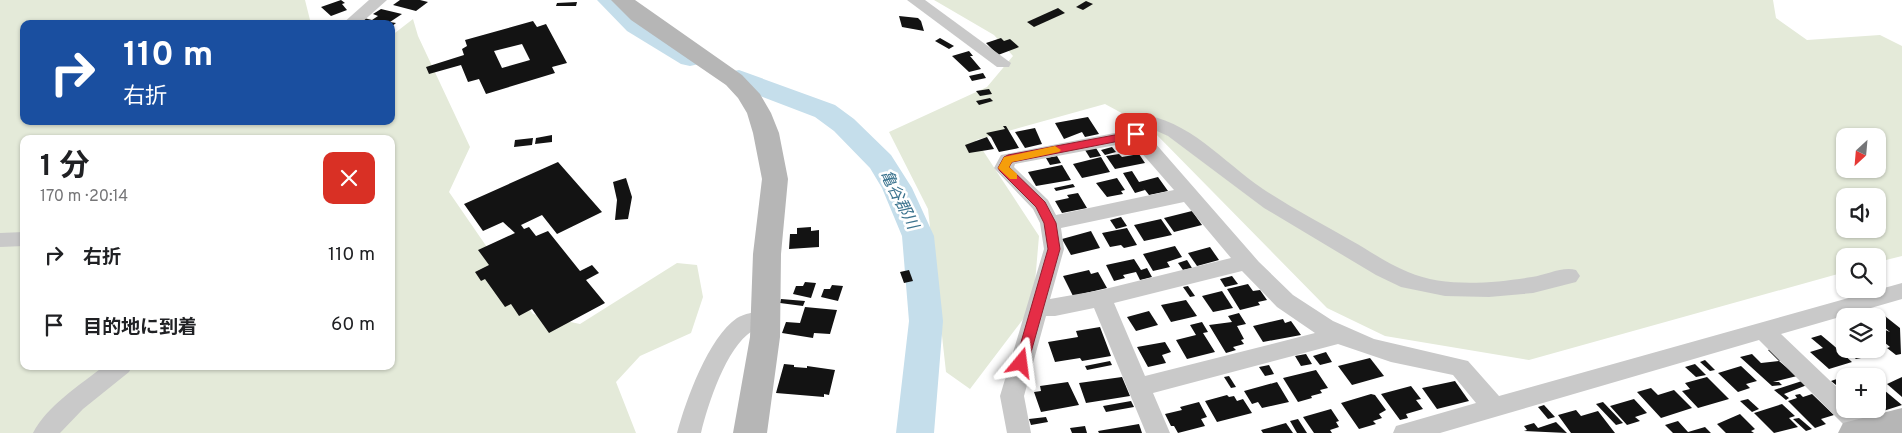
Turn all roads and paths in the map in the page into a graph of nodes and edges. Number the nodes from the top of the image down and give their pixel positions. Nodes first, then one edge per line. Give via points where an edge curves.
1 (379, 0) edge
2 (622, 0) edge
3 (915, 0) edge
4 (355, 20) edge
5 (1003, 63) dead end
6 (1136, 134) junction
7 (1188, 194) junction
8 (1050, 223) junction
9 (20, 239) edge
10 (0, 240) edge
11 (1247, 262) junction
12 (1569, 276) dead end
13 (1902, 291) edge
14 (1100, 298) junction
15 (1037, 307) junction
16 (766, 318) junction
17 (1763, 330) junction
18 (1340, 335) junction
19 (116, 370) edge
20 (1138, 387) junction
21 (1494, 408) junction
22 (1902, 422) edge
23 (1863, 432) edge
24 (45, 433) edge
25 (689, 433) edge
26 (750, 433) edge
27 (1019, 433) edge
28 (1158, 433) edge
29 (1405, 433) edge

1 - 4 street
2 - 16 street via 734,80 748,94 759,113 774,178
3 - 5 street
6 - 7 street
6 - 8 street via 1008,159 1004,168 1033,196
6 - 12 street via 1131,126 1138,120 1151,121 1173,131 1265,199 1410,281 1461,289 1530,287
7 - 8 street
7 - 11 street
8 - 15 street via 1054,249
9 - 10 street
11 - 14 street
11 - 18 street via 1285,301
13 - 17 street
14 - 15 street via 1055,308
14 - 20 street
15 - 27 street via 1012,396
16 - 25 street via 746,323 732,338 709,375
16 - 26 street
17 - 21 street
17 - 23 street
18 - 20 street
18 - 21 street via 1404,358 1460,367
19 - 24 street via 75,402
20 - 28 street
21 - 29 street
22 - 23 street

